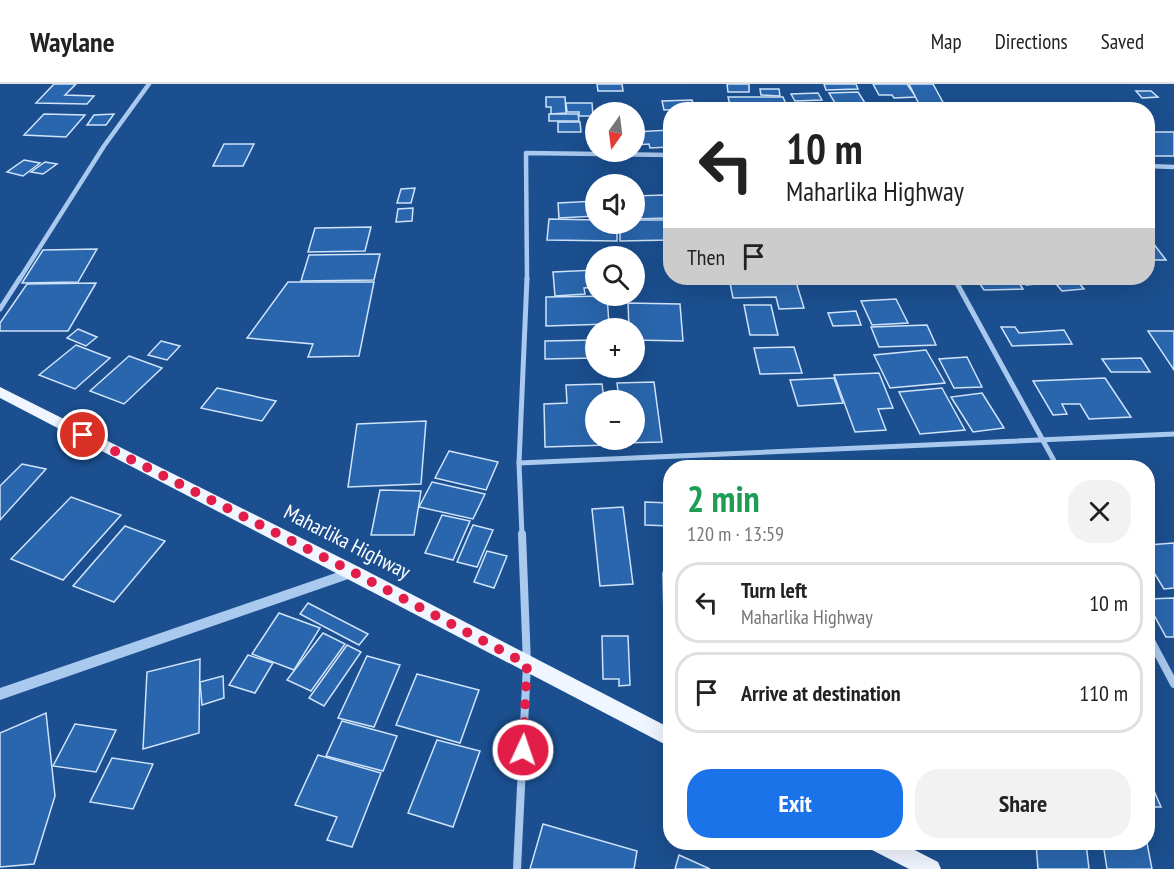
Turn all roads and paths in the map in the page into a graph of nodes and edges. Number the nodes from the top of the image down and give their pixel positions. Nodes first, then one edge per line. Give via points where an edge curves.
1 (149, 84) edge
2 (663, 155) edge
3 (1155, 166) edge
4 (1174, 167) edge
5 (958, 285) edge
6 (0, 309) edge
7 (0, 392) edge
8 (1174, 434) edge
9 (1042, 438) junction
10 (1054, 460) edge
11 (519, 463) junction
12 (353, 572) junction
13 (1155, 648) edge
14 (527, 664) junction
15 (1174, 684) edge
16 (0, 694) edge
17 (663, 734) edge
18 (893, 850) edge
19 (517, 869) edge
20 (931, 869) edge

1 - 6 street
2 - 11 street via 526,153 527,309
3 - 4 street
5 - 9 street
7 - 12 main road, Maharlika Highway
8 - 9 street
9 - 10 street
9 - 11 street
11 - 14 street
12 - 14 main road, Maharlika Highway
12 - 16 street
13 - 15 street
14 - 17 main road, Maharlika Highway
14 - 19 street
18 - 20 main road

